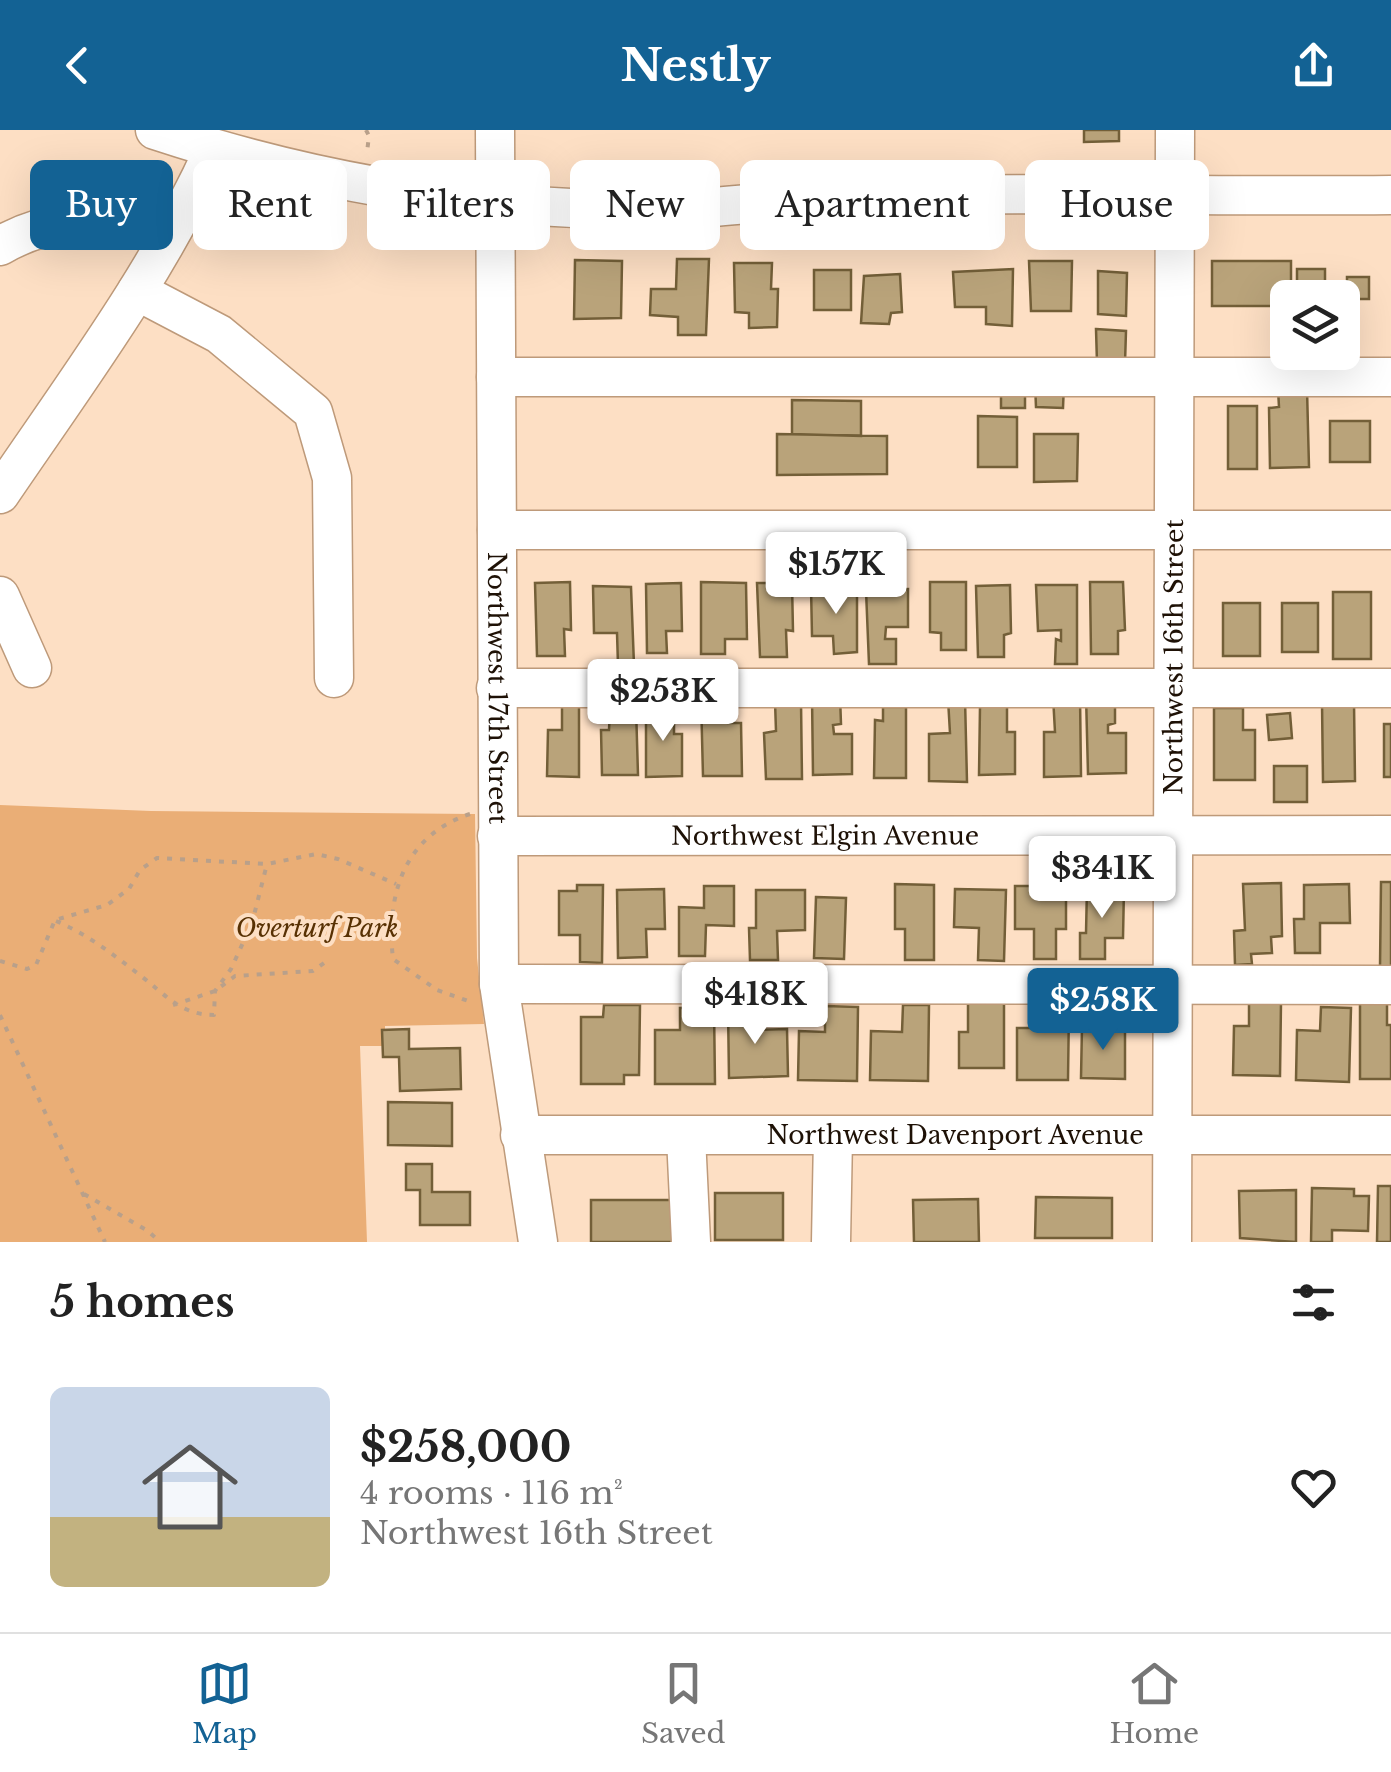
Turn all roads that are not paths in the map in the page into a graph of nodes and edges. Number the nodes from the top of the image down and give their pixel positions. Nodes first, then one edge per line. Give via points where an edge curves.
1 (155, 130) edge
2 (495, 130) edge
3 (1174, 130) edge
4 (214, 149) junction
5 (495, 160) edge
6 (1174, 160) edge
7 (367, 187) edge
8 (1391, 195) edge
9 (1025, 197) edge
10 (1209, 197) edge
11 (550, 206) edge
12 (184, 216) junction
13 (0, 246) edge
14 (495, 250) edge
15 (1175, 250) edge
16 (137, 292) junction
17 (1174, 375) junction
18 (496, 376) junction
19 (1391, 377) edge
20 (0, 494) edge
21 (1174, 528) junction
22 (497, 530) junction
23 (1391, 530) edge
24 (0, 596) edge
25 (32, 668) dead end
26 (334, 678) dead end
27 (1173, 687) junction
28 (496, 688) junction
29 (1391, 688) edge
30 (498, 821) junction
31 (1173, 835) junction
32 (1391, 835) edge
33 (1172, 984) junction
34 (1391, 985) edge
35 (501, 999) junction
36 (1171, 1134) junction
37 (1391, 1135) edge
38 (520, 1136) junction
39 (686, 1136) junction
40 (833, 1136) junction
41 (538, 1242) edge
42 (690, 1242) edge
43 (831, 1242) edge
44 (1172, 1242) edge

1 - 4 street
2 - 5 street, Northwest 17th Street
3 - 6 street, Northwest 16th Street
4 - 7 street
4 - 12 street
8 - 10 street
9 - 11 street via 838,196 696,208
12 - 13 street via 73,220
12 - 16 street
14 - 18 street, Northwest 17th Street
15 - 17 street, Northwest 16th Street
16 - 20 street
16 - 26 street via 219,334 313,412 332,478
17 - 18 street
17 - 19 street
17 - 21 street, Northwest 16th Street
18 - 22 street, Northwest 17th Street
21 - 22 street
21 - 23 street
21 - 27 street, Northwest 16th Street
22 - 28 street, Northwest 17th Street
24 - 25 street
27 - 28 street
27 - 29 street
27 - 31 street, Northwest 16th Street
28 - 30 street, Northwest 17th Street
30 - 31 street, Northwest Elgin Avenue
30 - 35 street, Northwest 17th Street
31 - 32 street, Northwest Elgin Avenue
31 - 33 street, Northwest 16th Street
33 - 34 street
33 - 35 street
33 - 36 street, Northwest 16th Street
35 - 38 street, Northwest 17th Street
36 - 37 street, Northwest Davenport Avenue
36 - 40 street, Northwest Davenport Avenue
36 - 44 street, Northwest 16th Street
38 - 39 street, Northwest Davenport Avenue
38 - 41 street, Northwest 17th Street
39 - 40 street, Northwest Davenport Avenue
39 - 42 street
40 - 43 street

